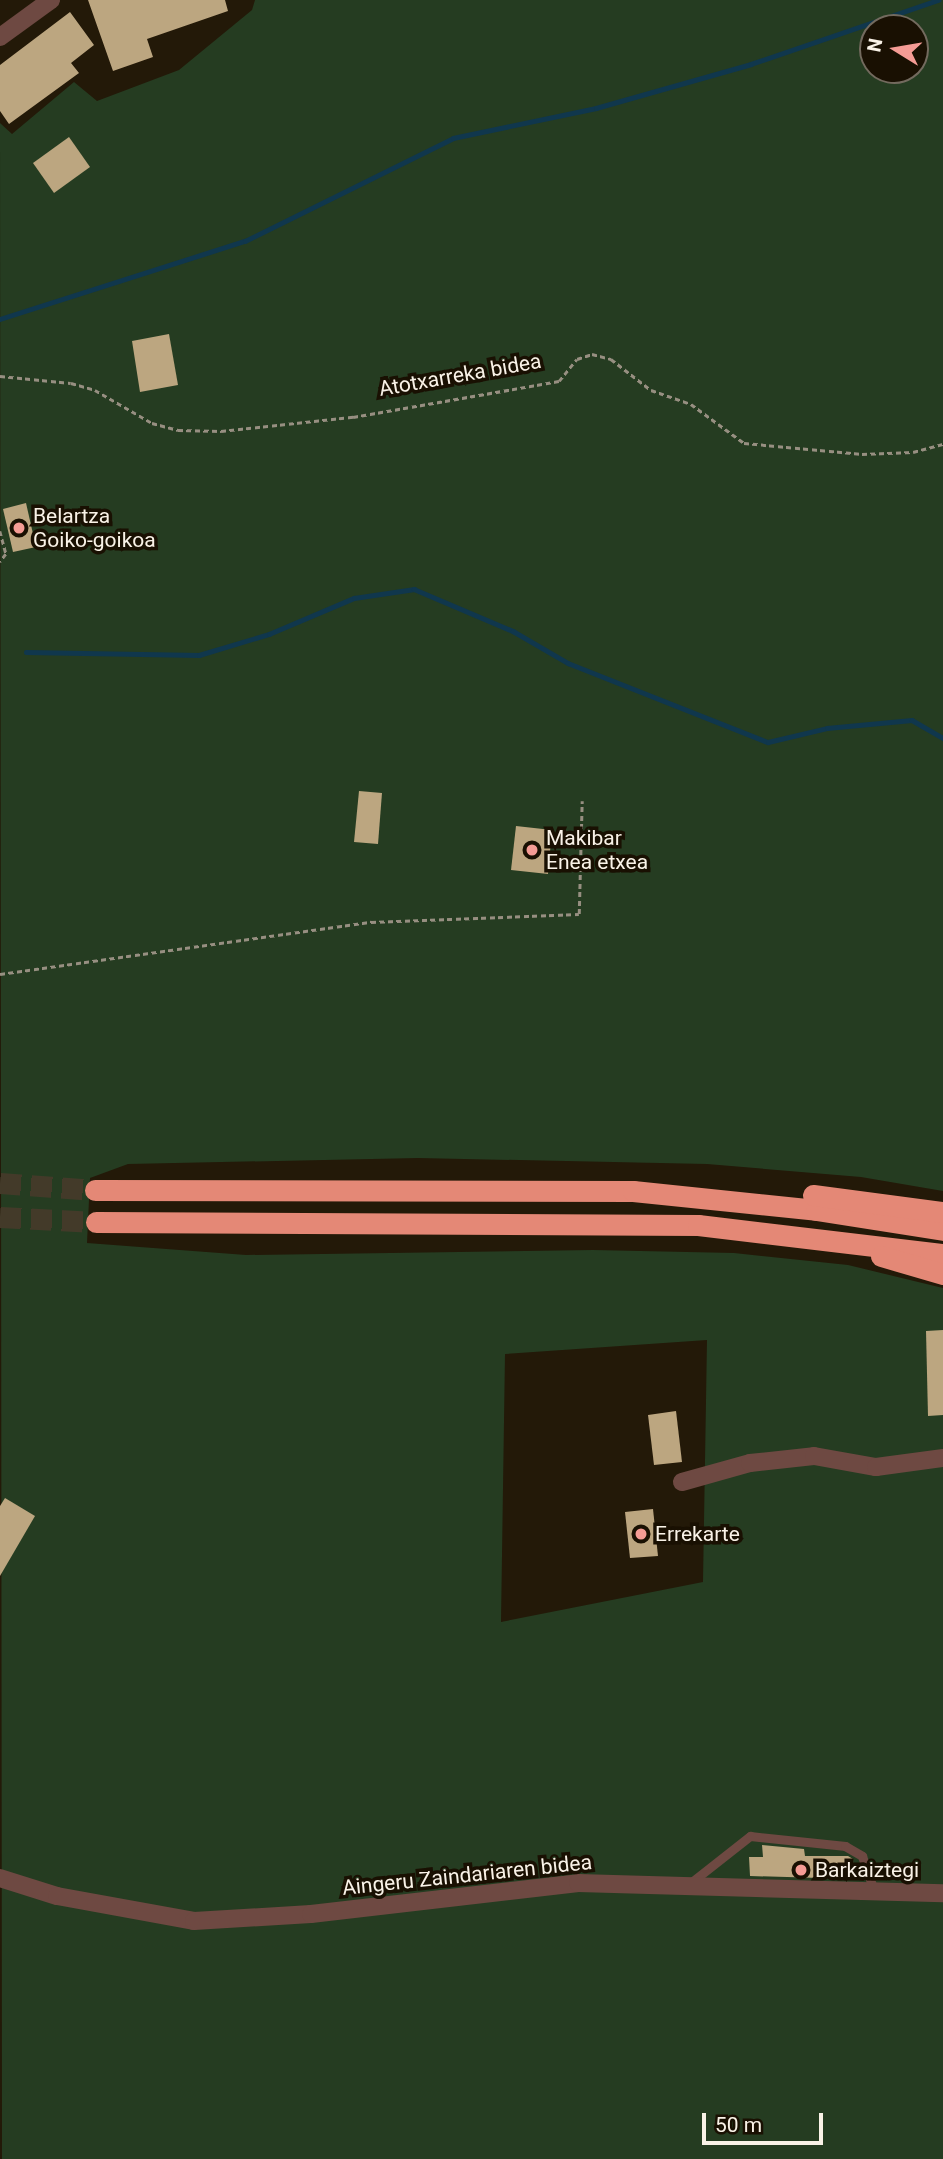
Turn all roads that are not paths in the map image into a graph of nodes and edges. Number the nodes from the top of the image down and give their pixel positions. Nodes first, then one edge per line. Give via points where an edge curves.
1 (51, 0) edge
2 (0, 37) edge
3 (95, 1190) tunnel mouth
4 (692, 1195) junction
5 (943, 1212) edge
6 (96, 1222) tunnel mouth
7 (943, 1230) edge
8 (835, 1241) junction
9 (943, 1254) edge
10 (943, 1274) edge
11 (943, 1458) edge
12 (682, 1482) dead end
13 (0, 1878) edge
14 (687, 1885) junction
15 (874, 1893) junction
16 (943, 1893) edge

1 - 2 street
3 - 4 highway
4 - 5 highway via 795,1193
4 - 7 highway
6 - 8 highway via 698,1225
8 - 9 highway
8 - 10 highway
11 - 12 street via 876,1467 814,1456 750,1463
13 - 14 street, Aingeru Zaindariaren bidea via 46,1894 194,1921 323,1913 546,1885
14 - 15 street, Aingeru Zaindariaren bidea
14 - 15 lane via 750,1836 845,1846 862,1856
15 - 16 street, Aingeru Zaindariaren bidea

